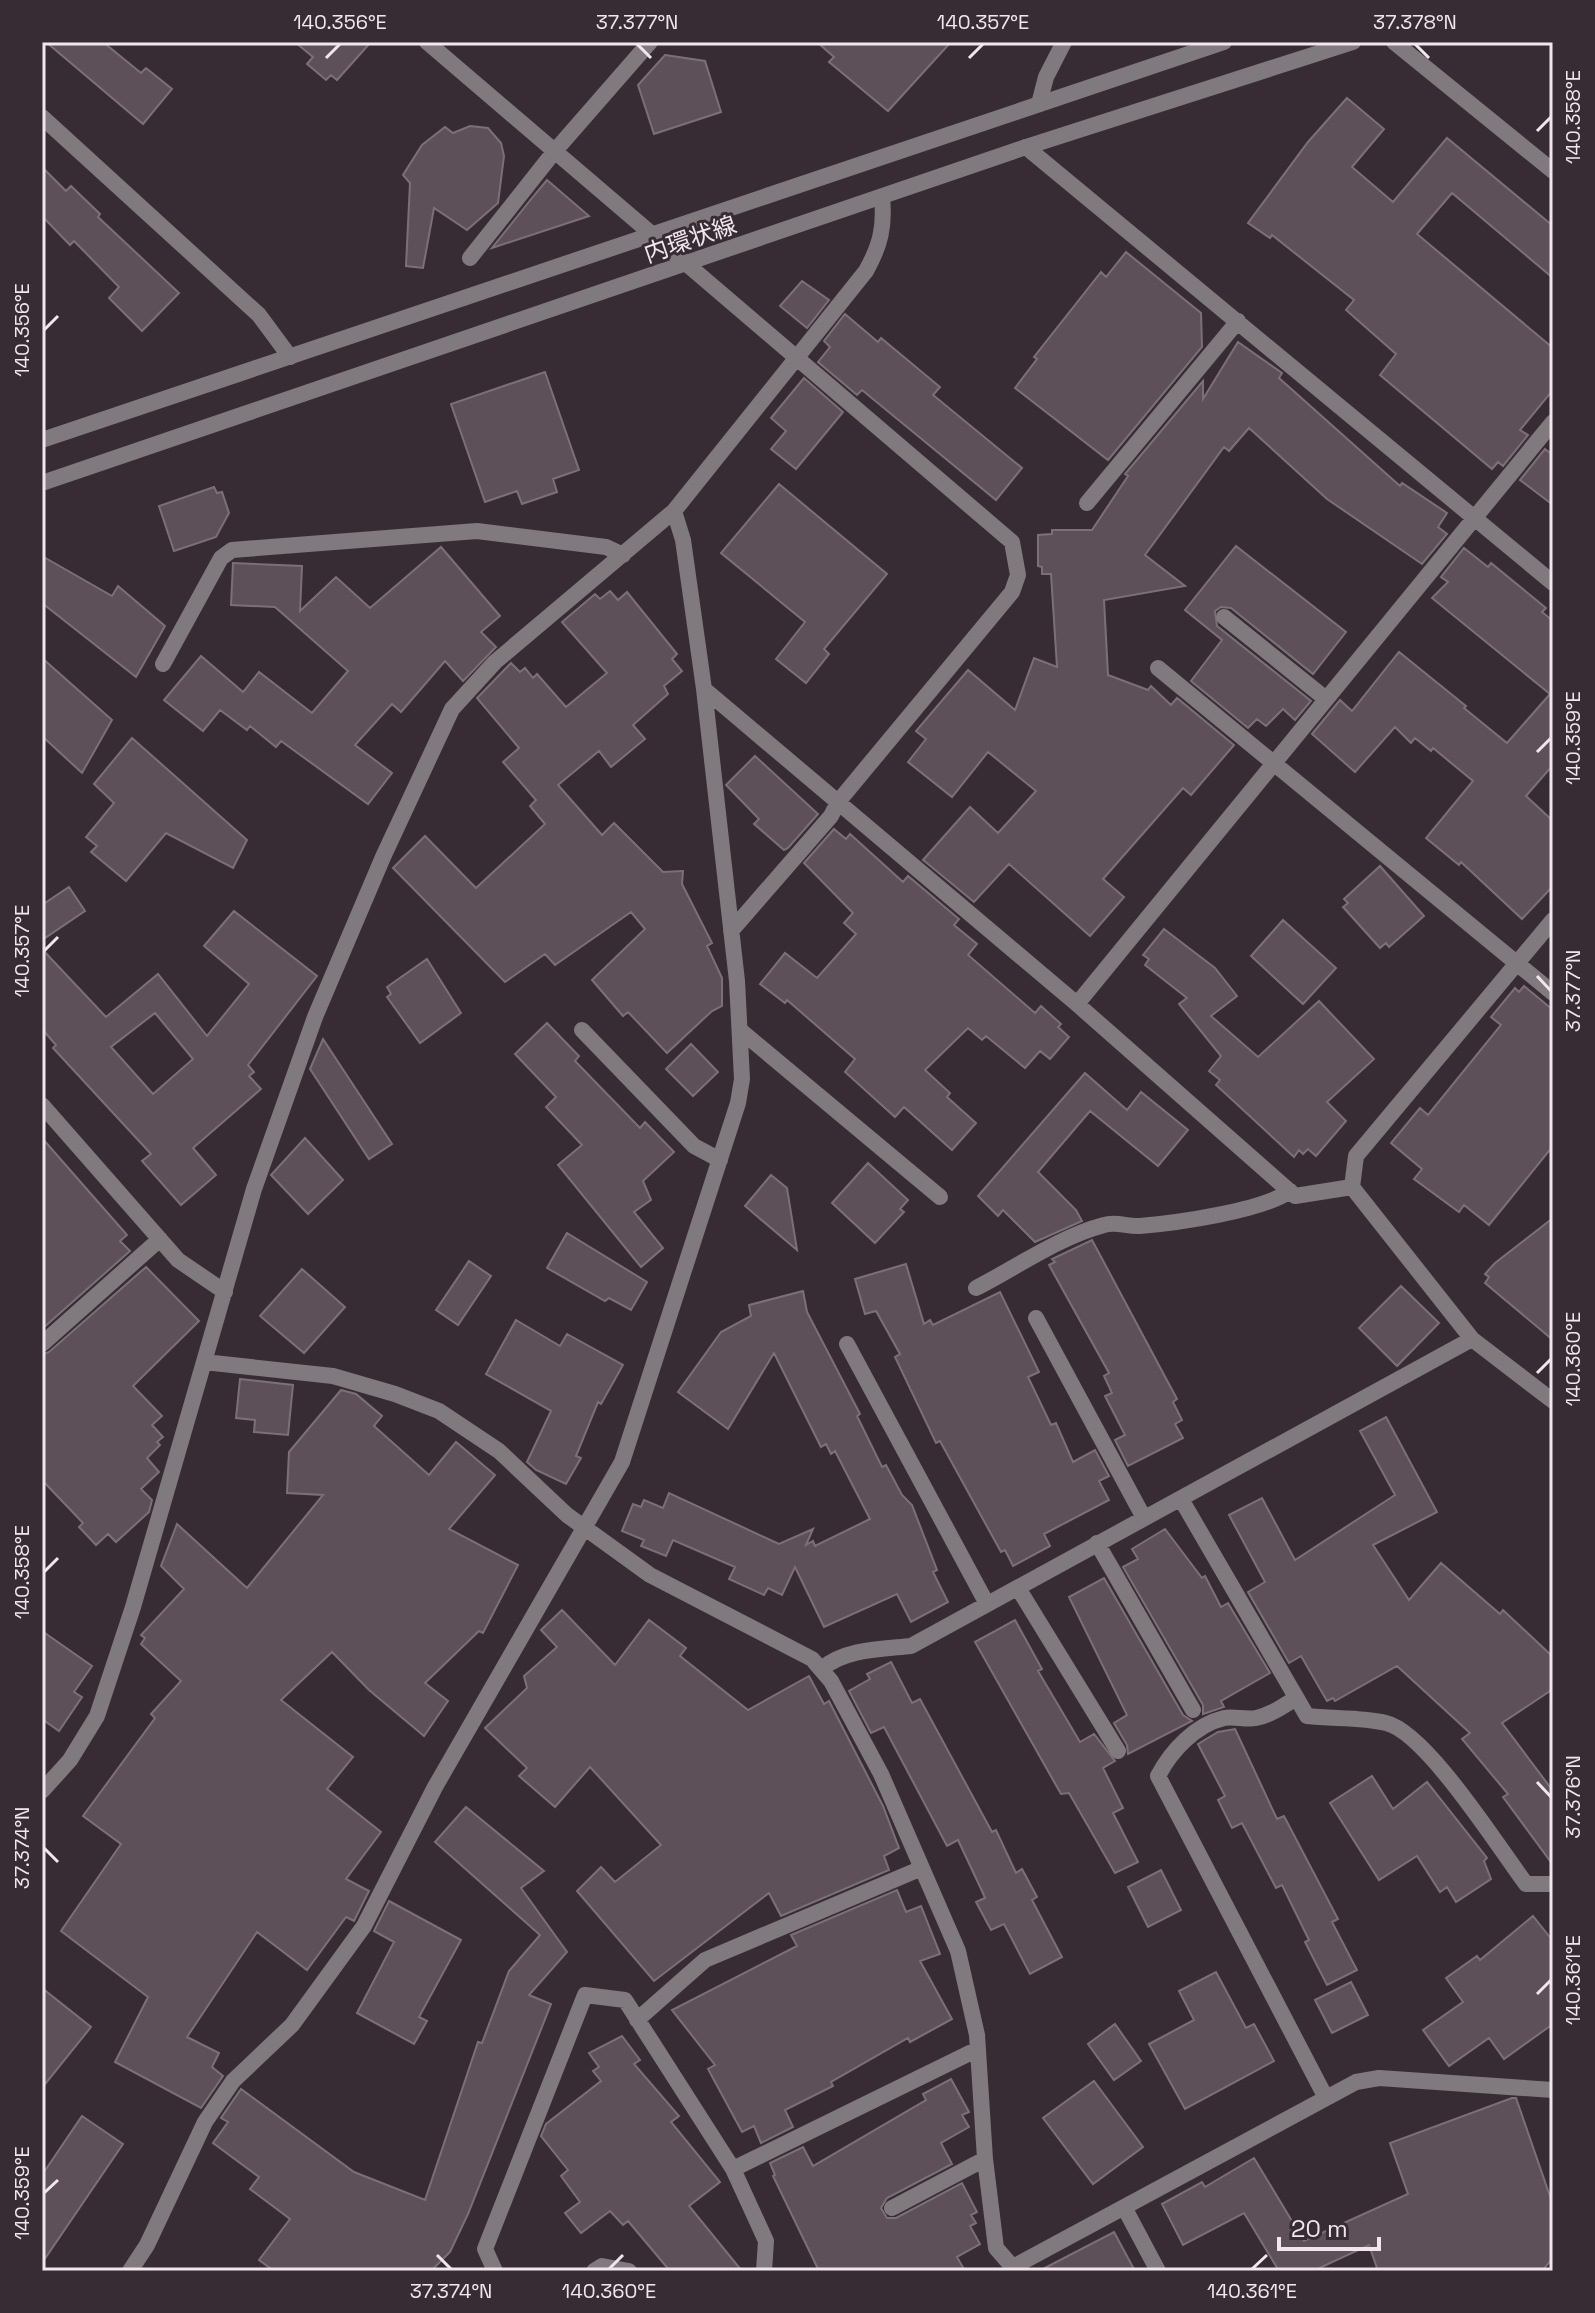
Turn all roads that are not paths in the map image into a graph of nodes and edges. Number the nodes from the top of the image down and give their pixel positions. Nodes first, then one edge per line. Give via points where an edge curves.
1 (427, 42) edge
2 (650, 42) edge
3 (1064, 42) edge
4 (1224, 42) edge
5 (1353, 42) edge
6 (1394, 42) edge
7 (1039, 104) junction
8 (42, 117) edge
9 (1026, 147) junction
10 (554, 152) junction
11 (1553, 171) edge
12 (882, 198) junction
13 (652, 237) junction
14 (470, 258) dead end
15 (687, 265) junction
16 (1238, 321) junction
17 (290, 357) junction
18 (798, 358) junction
19 (1553, 422) edge
20 (42, 440) edge
21 (42, 483) edge
22 (1087, 503) dead end
23 (674, 511) junction
24 (1473, 516) junction
25 (623, 555) junction
26 (1553, 583) edge
27 (1224, 617) dead end
28 (163, 664) dead end
29 (1158, 668) dead end
30 (704, 689) junction
31 (1326, 699) junction
32 (1275, 762) junction
33 (838, 802) junction
34 (1553, 920) edge
35 (731, 931) junction
36 (1517, 964) junction
37 (1553, 993) edge
38 (1077, 1004) junction
39 (582, 1030) dead end
40 (741, 1031) junction
41 (42, 1105) edge
42 (720, 1160) junction
43 (1352, 1187) junction
44 (1290, 1191) junction
45 (940, 1197) dead end
46 (160, 1239) junction
47 (976, 1288) dead end
48 (225, 1292) junction
49 (1036, 1318) dead end
50 (1472, 1339) junction
51 (42, 1344) edge
52 (847, 1344) dead end
53 (204, 1362) junction
54 (1553, 1401) edge
55 (1181, 1499) junction
56 (1144, 1518) junction
57 (585, 1525) junction
58 (1097, 1543) junction
59 (1018, 1588) junction
60 (987, 1604) junction
61 (822, 1669) junction
62 (1296, 1698) junction
63 (1193, 1710) dead end
64 (1118, 1751) dead end
65 (42, 1791) edge
66 (922, 1868) junction
67 (1553, 1884) edge
68 (637, 2020) junction
69 (978, 2049) junction
70 (1553, 2090) edge
71 (1326, 2098) junction
72 (985, 2159) junction
73 (733, 2169) junction
74 (1124, 2207) junction
75 (892, 2208) dead end
76 (1014, 2269) edge
77 (130, 2271) edge
78 (495, 2271) edge
79 (594, 2271) edge
80 (629, 2271) edge
81 (764, 2271) edge
82 (1158, 2271) edge

1 - 10 street
2 - 10 street
3 - 7 street
4 - 7 street, 内環状線
5 - 9 street, 内環状線
6 - 11 street
7 - 13 street, 内環状線
8 - 17 street via 259,315
9 - 12 street, 内環状線
9 - 16 street
10 - 13 street
10 - 14 street
12 - 15 street, 内環状線
12 - 18 street via 879,248
13 - 15 street
13 - 17 street, 内環状線
15 - 18 street
15 - 21 street, 内環状線
16 - 22 street
16 - 24 street
17 - 20 street, 内環状線
18 - 23 street
18 - 33 street via 1012,542 1018,575 1012,592
19 - 24 street
23 - 25 street
23 - 30 street via 683,540
24 - 26 street
24 - 31 street
25 - 28 street via 606,547 477,531 232,550 221,558
25 - 48 street via 473,682 452,709 315,1017 254,1189
27 - 31 street
29 - 32 street
30 - 33 street
30 - 35 street
31 - 32 street
32 - 36 street
32 - 38 street
33 - 35 street
33 - 38 street
34 - 36 street
35 - 40 street
36 - 37 street
36 - 43 street via 1356,1156
38 - 44 street
39 - 42 street via 694,1146
40 - 42 street via 742,1079
40 - 45 street
41 - 46 street
42 - 57 street via 622,1462
43 - 44 street via 1295,1196
43 - 50 street
44 - 47 street via 1257,1205 1170,1222 1136,1227 1108,1223
46 - 48 street via 178,1260
46 - 51 street
48 - 53 street
49 - 56 street
50 - 54 street
50 - 55 street
52 - 60 street
53 - 57 street via 333,1376 439,1411 499,1451 552,1503
53 - 65 street via 97,1716 70,1760
55 - 56 street
55 - 62 street
56 - 58 street
57 - 61 street via 650,1575 797,1648
57 - 77 street via 435,1787 364,1926 292,2025 233,2081 205,2122
58 - 59 street
58 - 63 street
59 - 60 street
59 - 64 street
60 - 61 street via 911,1646 851,1656
61 - 66 street via 881,1774
62 - 67 street via 1307,1716 1388,1723 1414,1738 1526,1884
62 - 71 street via 1272,1713 1209,1723 1171,1752 1158,1776
66 - 68 street via 705,1960
66 - 69 street via 958,1951
68 - 73 street
68 - 78 street via 625,2000 585,1995 581,2001 485,2249
69 - 72 street
69 - 73 street
70 - 71 street via 1369,2078
71 - 74 street
72 - 75 street
72 - 76 street via 996,2248
73 - 81 street via 766,2241
74 - 76 street
74 - 82 street
79 - 80 street via 602,2266

